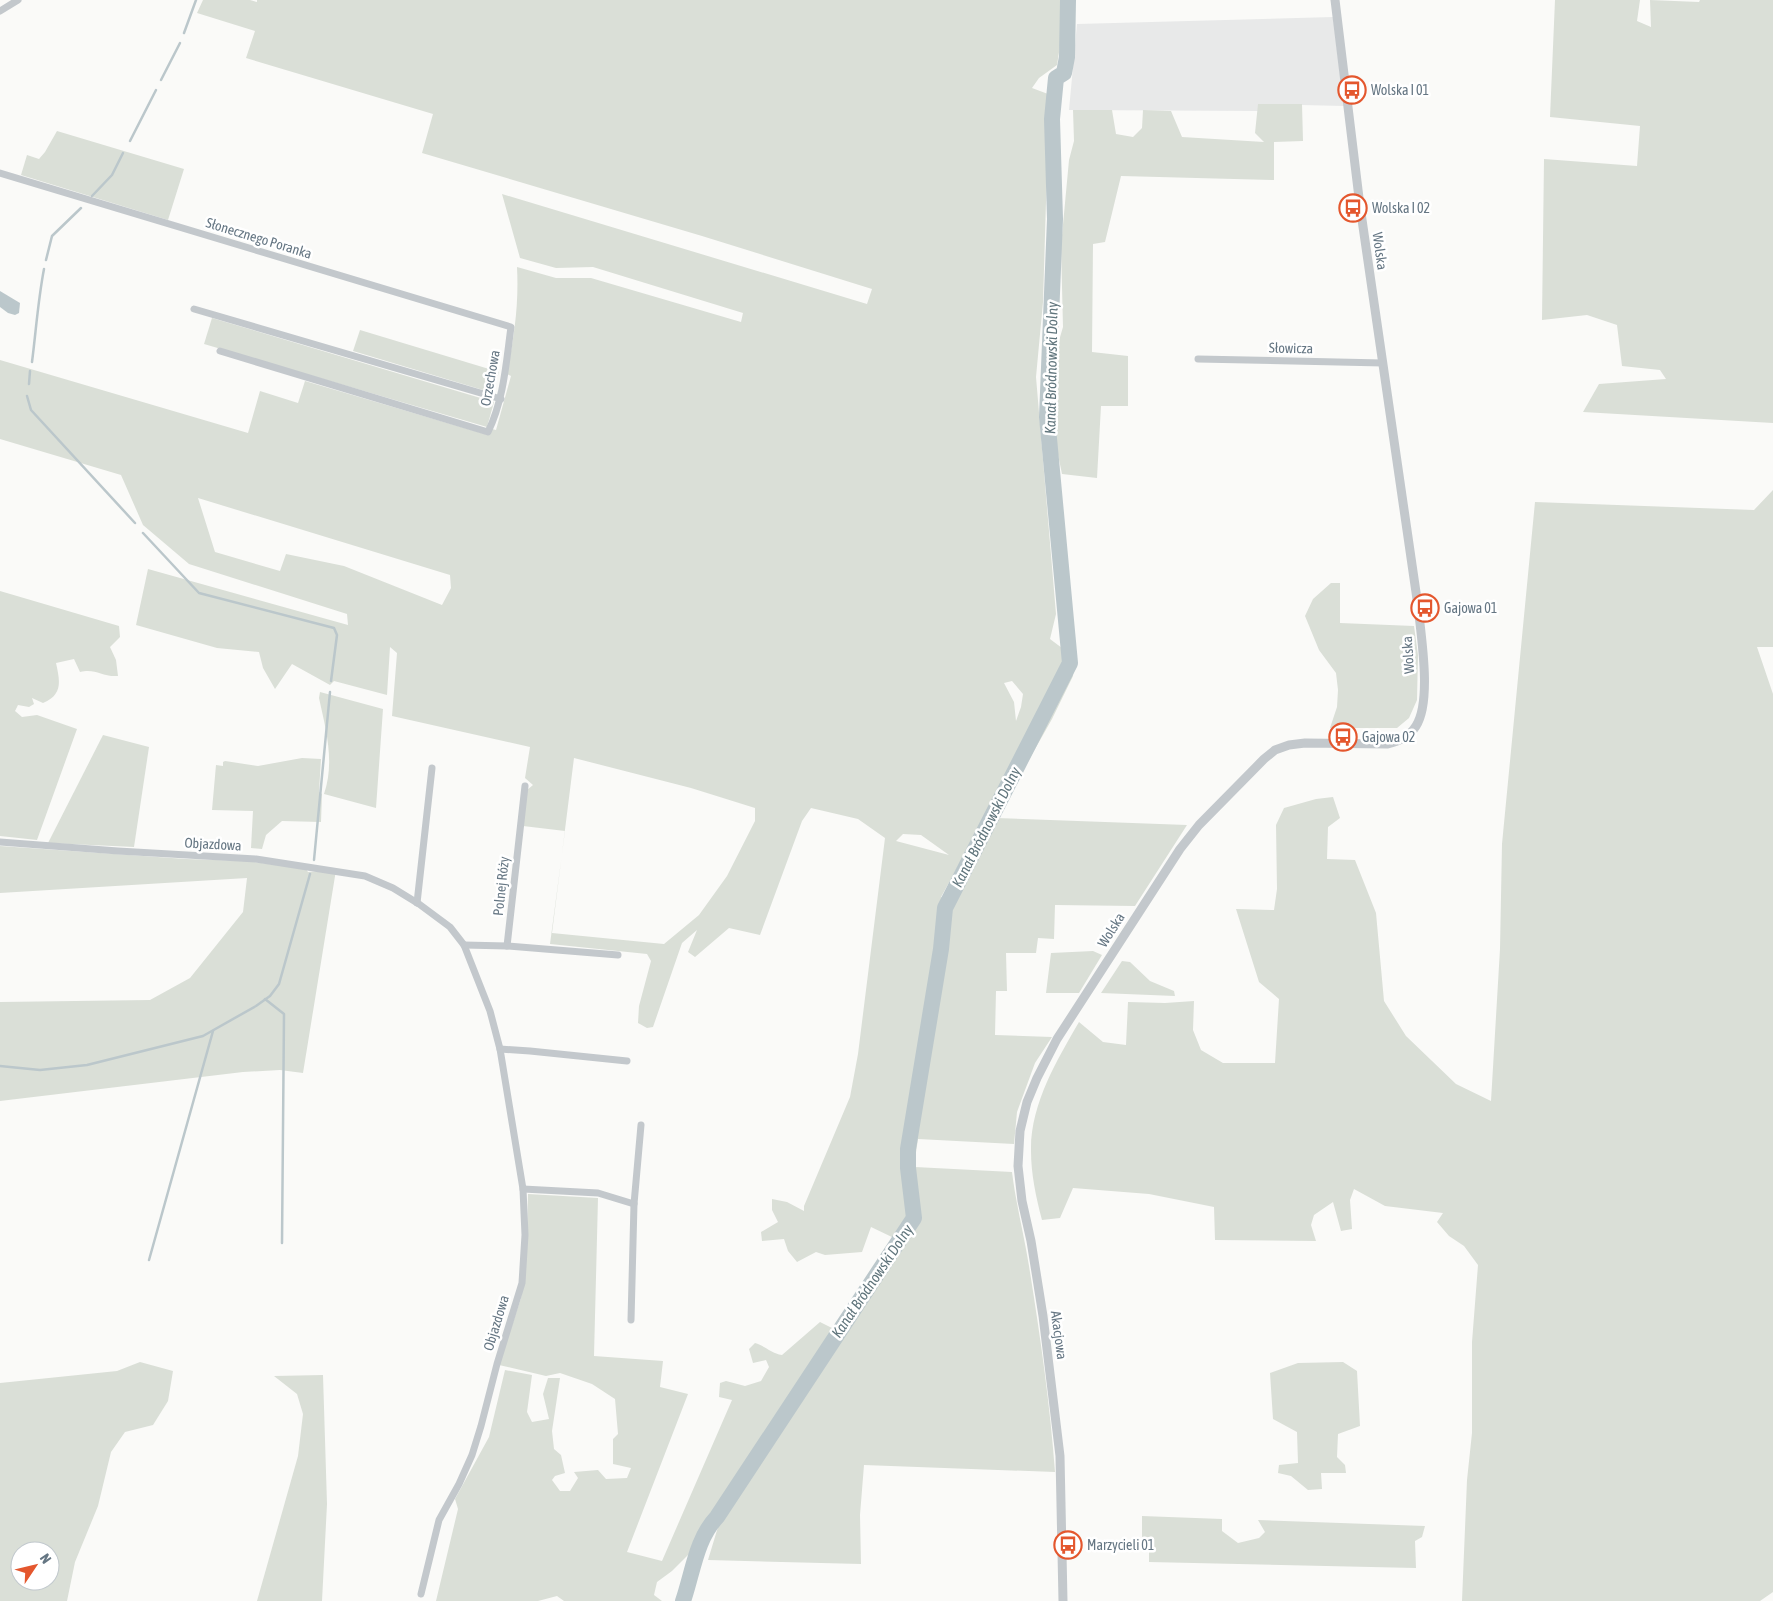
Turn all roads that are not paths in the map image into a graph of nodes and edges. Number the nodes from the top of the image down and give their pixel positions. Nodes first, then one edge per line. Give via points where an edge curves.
1 (18, 0) edge
2 (1335, 0) edge
3 (0, 11) edge
4 (0, 173) edge
5 (194, 309) dead end
6 (511, 327) joint
7 (220, 352) dead end
8 (1198, 359) dead end
9 (1383, 363) junction
10 (501, 399) junction
11 (432, 768) dead end
12 (525, 786) dead end
13 (0, 842) edge
14 (417, 903) junction
15 (464, 945) junction
16 (507, 946) junction
17 (618, 955) dead end
18 (500, 1049) junction
19 (627, 1061) dead end
20 (1037, 1078) joint
21 (640, 1125) dead end
22 (523, 1189) junction
23 (634, 1204) junction
24 (631, 1320) dead end
25 (421, 1594) dead end
26 (1063, 1601) edge

1 - 3 street
2 - 9 street, Wolska
4 - 6 street, Słonecznego Poranka
5 - 10 street
6 - 10 street, Orzechowa
7 - 10 street, Orzechowa via 488,432
8 - 9 street, Słowicza
9 - 20 street, Wolska via 1424,654 1422,713 1416,726 1407,736 1388,744 1305,743 1275,750 1264,759 1180,848 1057,1039
11 - 14 street
12 - 16 street, Polnej Róży
13 - 14 street, Objazdowa via 256,858 366,876
14 - 15 street, Objazdowa via 450,927
15 - 16 street
15 - 18 street, Objazdowa via 490,1011
16 - 17 street
18 - 19 street
18 - 22 street, Objazdowa
20 - 26 street, Akacjowa via 1020,1131 1018,1166 1058,1430
21 - 23 street
22 - 23 street via 598,1193
22 - 25 street, Objazdowa via 522,1283 472,1455 439,1520
23 - 24 street

